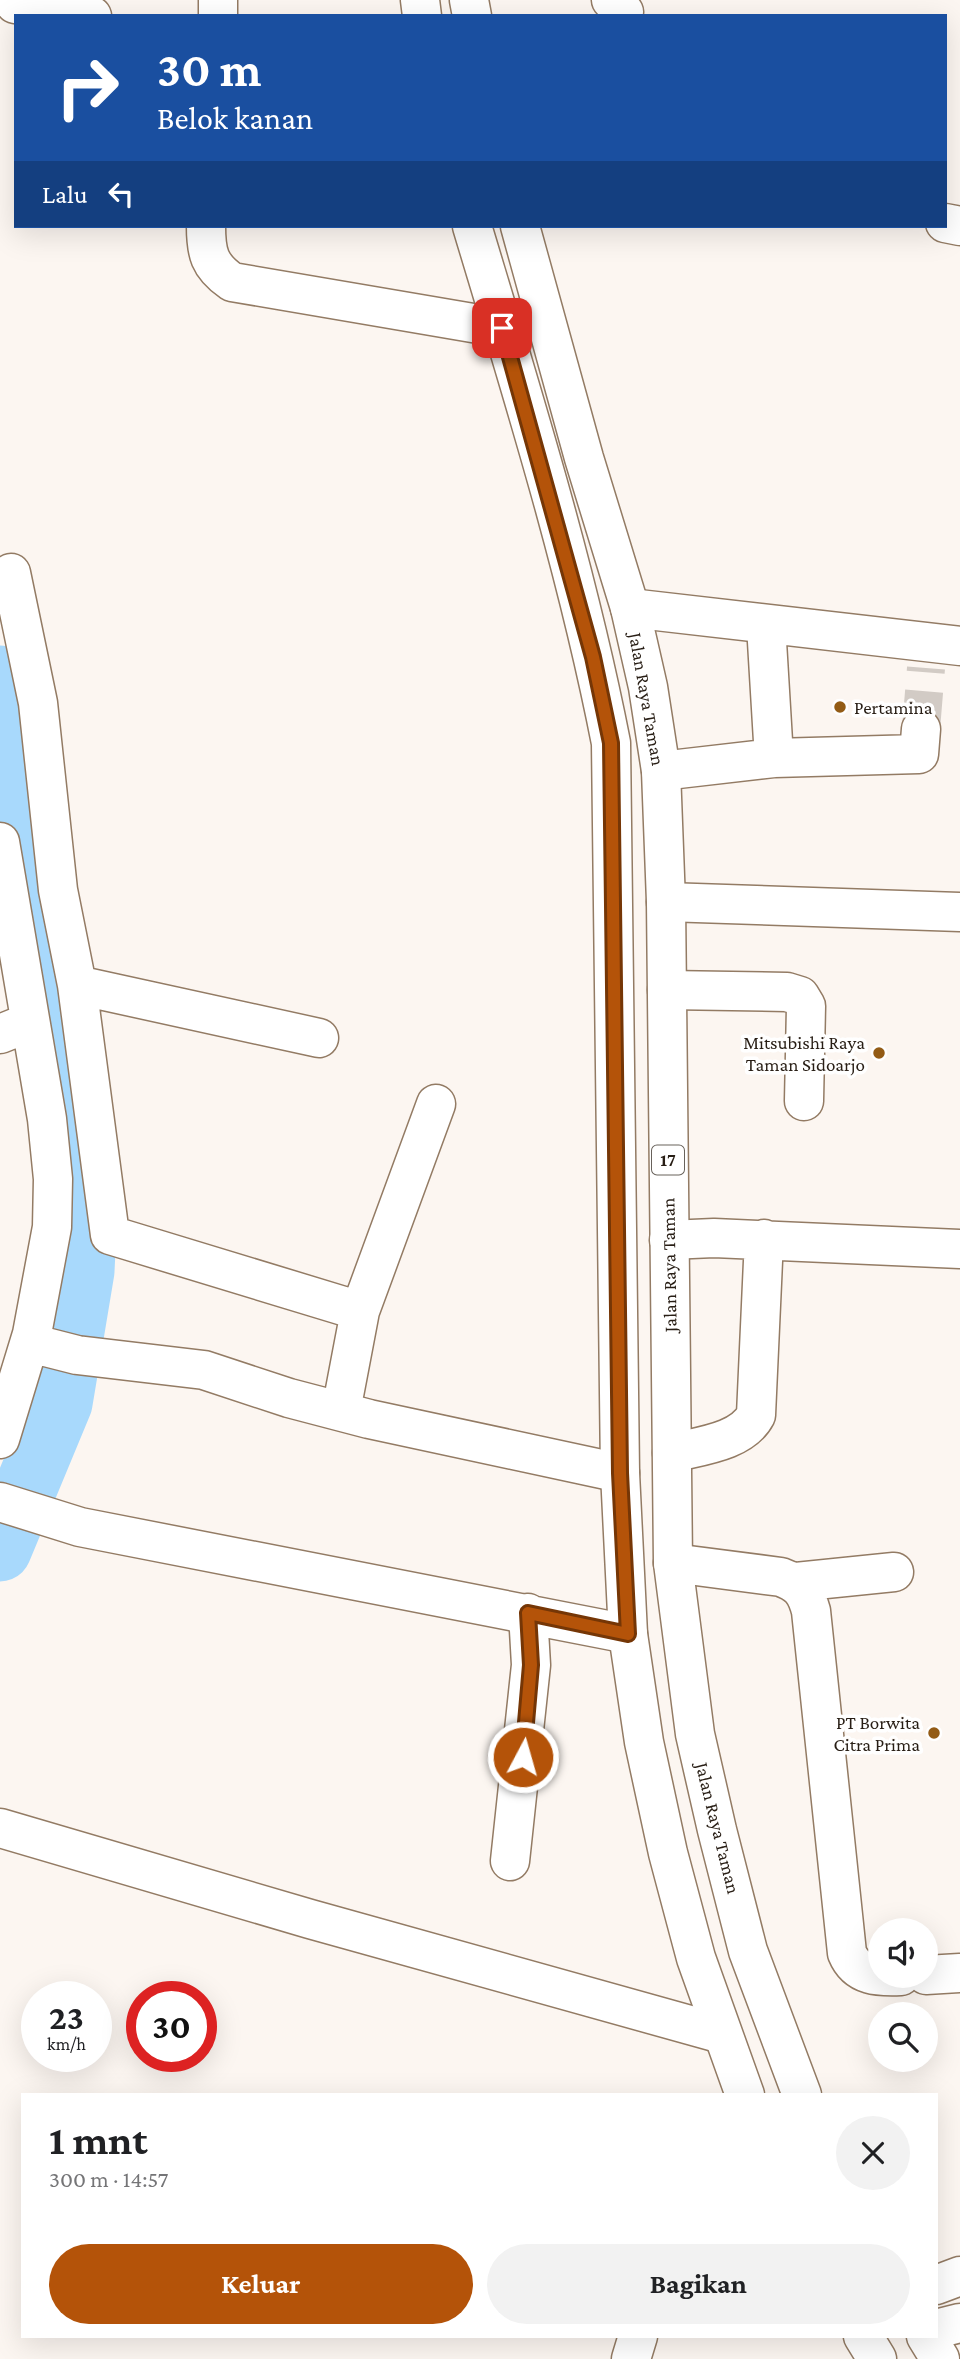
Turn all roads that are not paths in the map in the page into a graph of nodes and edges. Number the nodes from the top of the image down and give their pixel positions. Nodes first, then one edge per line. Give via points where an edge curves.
1 (15, 4) dead end
2 (79, 14) edge
3 (206, 228) edge
4 (473, 228) edge
5 (521, 228) edge
6 (502, 328) junction
7 (11, 573) dead end
8 (631, 608) junction
9 (766, 625) junction
10 (939, 652) edge
11 (921, 729) tunnel mouth
12 (774, 758) junction
13 (661, 771) junction
14 (21, 827) edge
15 (666, 902) junction
16 (960, 912) edge
17 (77, 985) junction
18 (667, 990) junction
19 (15, 1028) edge
20 (319, 1038) dead end
21 (804, 1101) dead end
22 (436, 1104) dead end
23 (764, 1239) junction
24 (669, 1240) junction
25 (960, 1249) edge
26 (360, 1311) junction
27 (56, 1350) junction
28 (341, 1412) junction
29 (0, 1439) edge
30 (672, 1453) junction
31 (620, 1473) junction
32 (13, 1506) edge
33 (673, 1563) junction
34 (894, 1572) dead end
35 (796, 1582) junction
36 (528, 1613) junction
37 (628, 1634) junction
38 (0, 1828) edge
39 (510, 1861) dead end
40 (960, 1973) edge
41 (868, 1974) edge
42 (938, 1974) edge
43 (722, 2034) junction
44 (744, 2093) edge
45 (801, 2093) edge
46 (960, 2276) edge
47 (938, 2283) edge
48 (960, 2323) edge
49 (938, 2328) edge
50 (637, 2338) edge
51 (864, 2338) edge
52 (927, 2338) edge
53 (631, 2359) edge
54 (877, 2359) edge
55 (940, 2359) edge

1 - 2 main road
3 - 6 main road via 211,266 232,282
4 - 6 main road
5 - 8 main road, Jalan Raya Taman / 17
6 - 31 main road via 598,679 611,743
7 - 14 main road via 38,703
8 - 9 main road
8 - 13 main road, Jalan Raya Taman / 17
9 - 10 main road
9 - 12 main road
11 - 12 main road via 919,754
12 - 13 main road
13 - 15 main road, Jalan Raya Taman / 17
14 - 17 main road via 58,890
14 - 19 main road
15 - 16 main road
15 - 18 main road, Jalan Raya Taman / 17
17 - 20 main road
17 - 26 main road via 110,1235
18 - 21 main road via 800,996 806,1006
18 - 24 main road, Jalan Raya Taman / 17
19 - 27 main road via 53,1179
22 - 26 main road
23 - 24 main road
23 - 25 main road
23 - 30 main road via 756,1415 749,1429
24 - 30 main road, Jalan Raya Taman / 17
26 - 28 main road
27 - 28 main road via 204,1370
27 - 29 main road
28 - 31 main road
30 - 33 main road, Jalan Raya Taman / 17
31 - 37 main road
32 - 36 main road via 80,1527
33 - 35 main road
33 - 45 main road, Jalan Raya Taman / 17 via 695,1734 717,1830 748,1951
34 - 35 main road
35 - 41 main road via 811,1611 847,1953 851,1963
36 - 37 main road
36 - 39 main road via 531,1665
37 - 43 main road via 668,1853 695,1958
38 - 43 main road
40 - 42 main road
43 - 44 main road
46 - 47 main road
48 - 49 main road
50 - 53 main road
51 - 54 main road
52 - 55 main road

